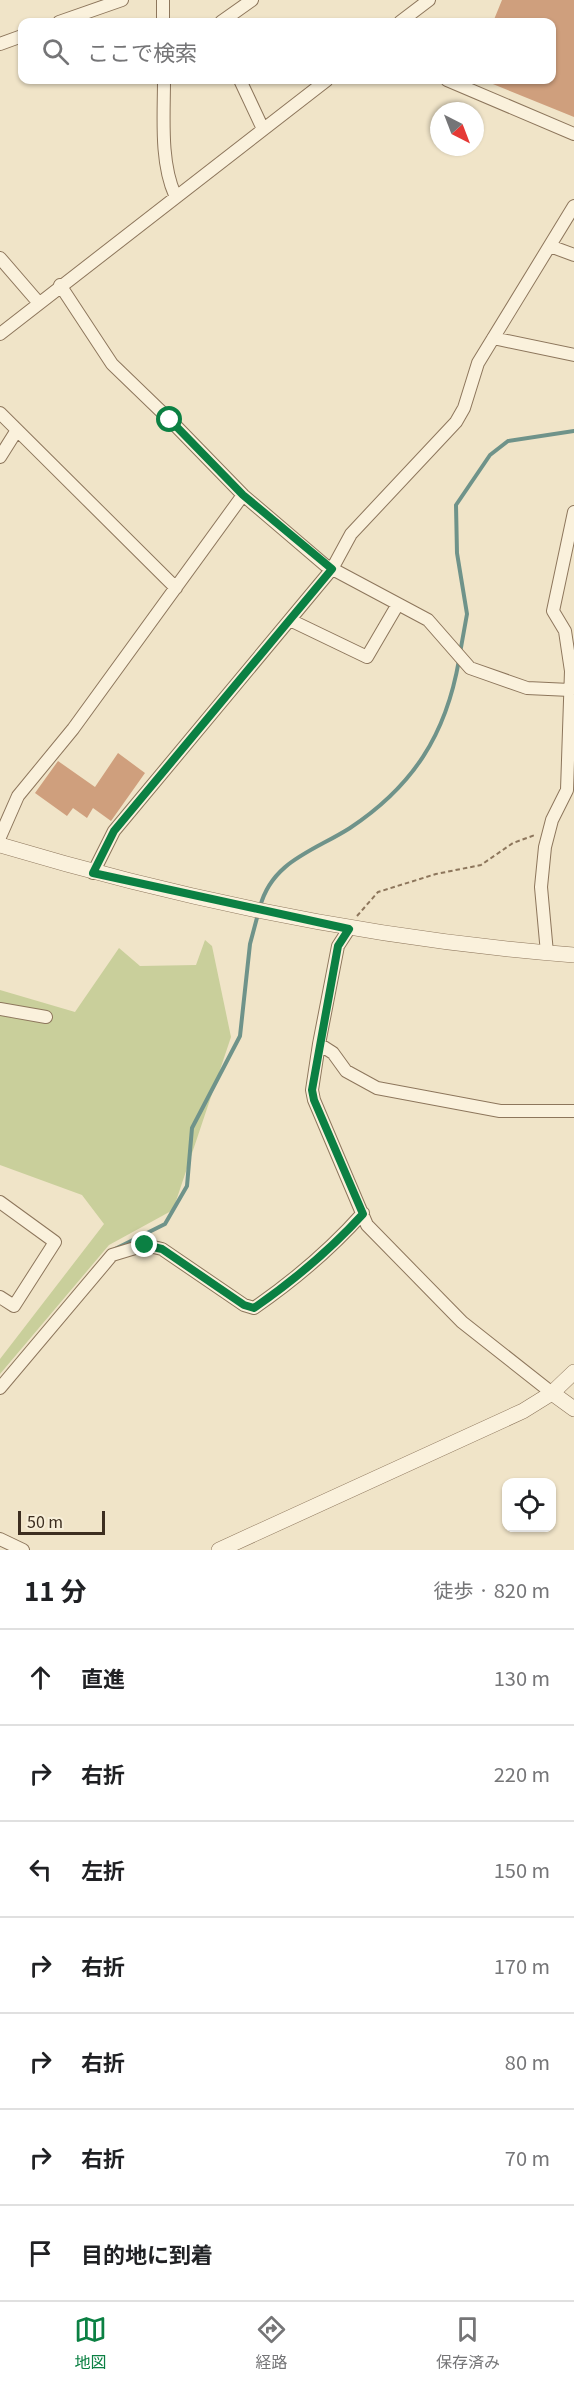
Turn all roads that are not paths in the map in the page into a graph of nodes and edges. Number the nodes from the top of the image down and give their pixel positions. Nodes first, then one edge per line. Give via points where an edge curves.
1 (122, 0) edge
2 (163, 0) edge
3 (252, 0) edge
4 (429, 0) edge
5 (70, 18) edge
6 (164, 18) edge
7 (227, 18) edge
8 (405, 18) edge
9 (18, 37) edge
10 (0, 44) edge
11 (164, 84) edge
12 (242, 84) edge
13 (322, 84) edge
14 (456, 84) edge
15 (262, 129) junction
16 (574, 134) edge
17 (175, 195) junction
18 (574, 206) edge
19 (550, 246) junction
20 (574, 255) edge
21 (0, 258) edge
22 (60, 285) junction
23 (38, 302) junction
24 (0, 334) edge
25 (493, 338) junction
26 (574, 355) edge
27 (0, 413) edge
28 (17, 430) junction
29 (0, 457) edge
30 (243, 495) junction
31 (574, 512) edge
32 (332, 569) junction
33 (176, 588) junction
34 (398, 604) junction
35 (290, 620) junction
36 (572, 671) edge
37 (570, 690) junction
38 (0, 837) edge
39 (0, 845) edge
40 (93, 873) junction
41 (349, 929) junction
42 (547, 953) junction
43 (574, 955) edge
44 (0, 1009) edge
45 (46, 1017) dead end
46 (319, 1044) junction
47 (574, 1111) edge
48 (1, 1205) edge
49 (363, 1214) junction
50 (0, 1297) edge
51 (574, 1372) edge
52 (0, 1388) edge
53 (552, 1393) junction
54 (574, 1408) edge
55 (0, 1539) edge
56 (23, 1550) edge
57 (219, 1550) edge

1 - 5 street
2 - 6 street
3 - 7 street
4 - 8 street
9 - 10 street
11 - 17 street via 167,165
12 - 15 street
13 - 15 street
14 - 16 street
15 - 17 street
17 - 22 street
18 - 19 street
19 - 20 street
19 - 25 street
21 - 23 street
22 - 23 street
22 - 30 street via 112,364
23 - 24 street
25 - 26 street
25 - 32 street via 478,363 456,422 351,534
27 - 28 street
28 - 29 street
28 - 33 street
30 - 32 street
30 - 33 street
31 - 36 street via 553,611 565,631
32 - 34 street
32 - 35 street
33 - 38 street via 73,729 18,796
34 - 35 street via 367,657
34 - 37 street via 428,620 470,668 527,687
35 - 40 street via 114,831
36 - 37 street
37 - 42 street via 567,790 544,847 541,887
39 - 40 street
40 - 41 street
41 - 42 street
41 - 46 street via 338,946
42 - 43 street
44 - 45 street
46 - 47 street via 333,1053 346,1071 377,1088 500,1111
46 - 49 street via 314,1100
48 - 50 street via 55,1242 14,1306
49 - 52 street via 277,1293 254,1308 162,1249 145,1245 112,1255
49 - 53 street via 367,1225 462,1322
51 - 53 street
53 - 54 street
53 - 57 street via 524,1411
55 - 56 street

